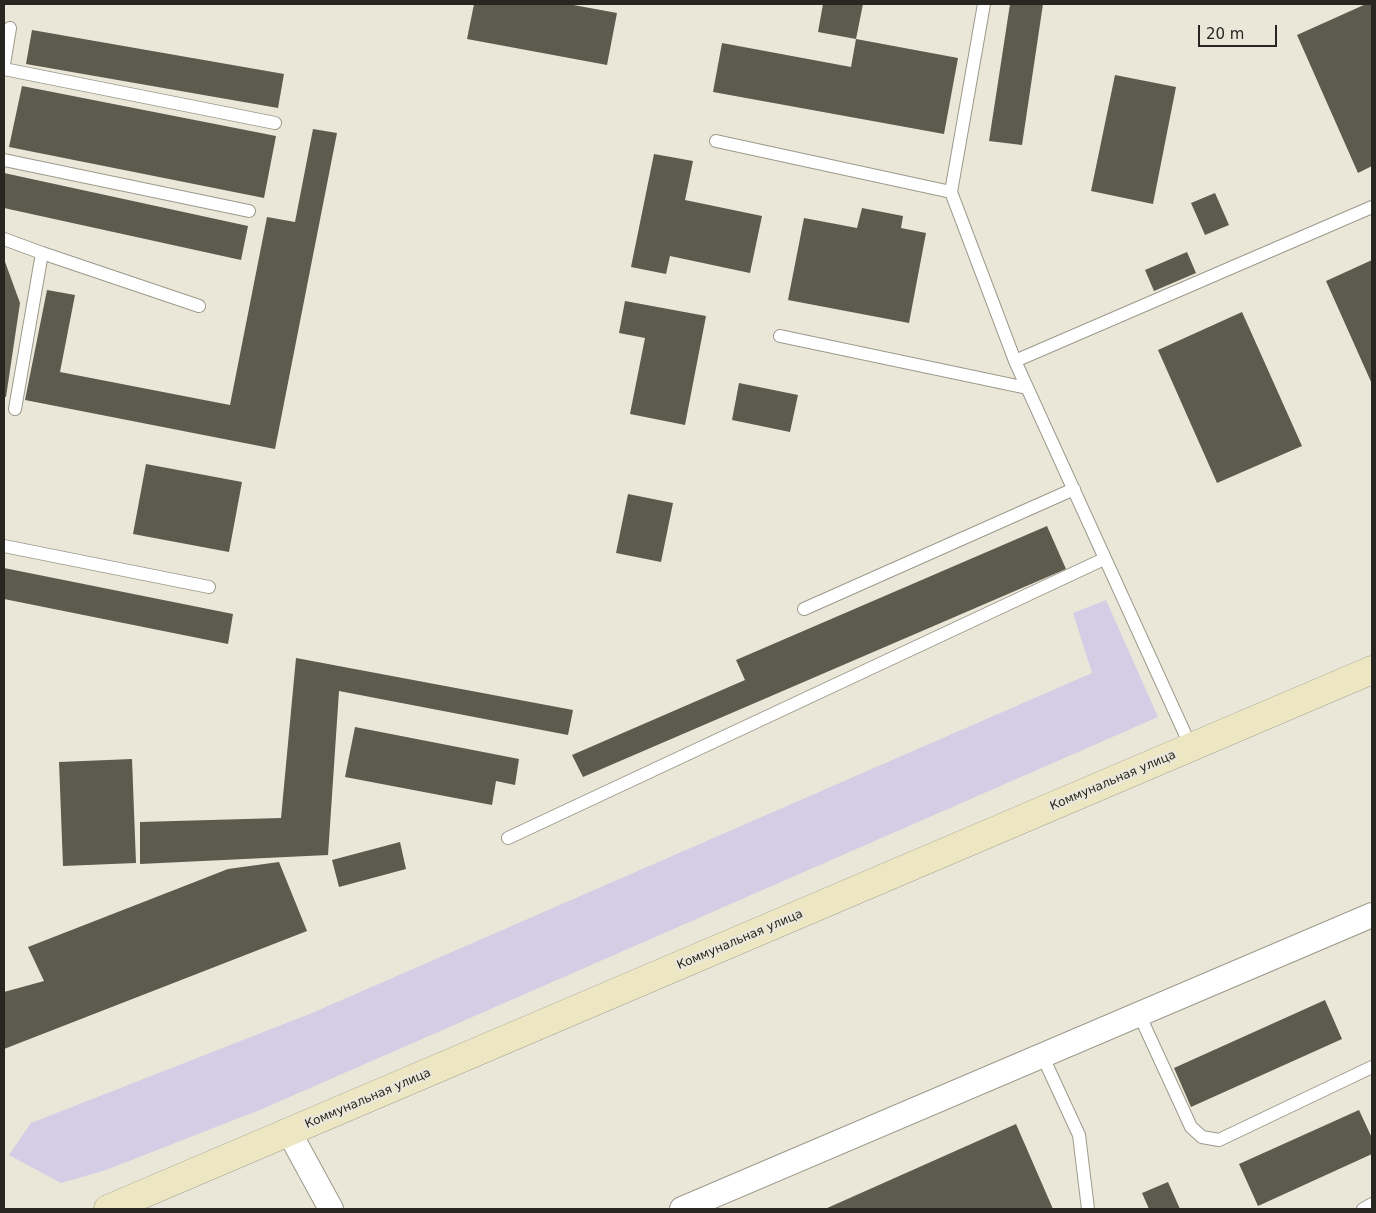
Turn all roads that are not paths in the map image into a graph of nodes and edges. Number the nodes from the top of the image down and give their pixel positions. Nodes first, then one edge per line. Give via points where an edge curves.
1 (984, 4) edge
2 (10, 28) dead end
3 (4, 64) edge
4 (4, 70) edge
5 (275, 123) dead end
6 (716, 141) dead end
7 (4, 160) edge
8 (952, 192) junction
9 (1372, 207) edge
10 (249, 211) dead end
11 (4, 239) edge
12 (42, 253) junction
13 (199, 306) dead end
14 (780, 336) dead end
15 (1015, 361) junction
16 (1027, 388) junction
17 (15, 408) dead end
18 (1074, 489) junction
19 (4, 546) edge
20 (1104, 559) junction
21 (209, 587) dead end
22 (804, 609) dead end
23 (1372, 670) edge
24 (1191, 747) junction
25 (508, 838) dead end
26 (1372, 915) edge
27 (1140, 1014) junction
28 (1042, 1056) junction
29 (1372, 1067) edge
30 (289, 1132) junction
31 (1372, 1204) edge
32 (108, 1209) edge
33 (331, 1209) edge
34 (682, 1209) edge
35 (1088, 1209) edge
36 (1363, 1209) edge

1 - 8 lane
2 - 3 lane
4 - 5 lane
6 - 8 lane
7 - 10 lane
8 - 15 lane
9 - 15 lane
11 - 12 lane
12 - 13 lane
12 - 17 lane
14 - 16 lane
15 - 16 lane
16 - 18 lane
18 - 20 lane
18 - 22 lane
19 - 21 lane
20 - 24 lane
20 - 25 lane
23 - 24 main road, Коммунальная улица
24 - 30 main road, Коммунальная улица
26 - 27 street
27 - 28 street
27 - 29 lane via 1191,1127 1202,1137 1219,1140
28 - 34 street
28 - 35 lane via 1079,1135
30 - 32 main road, Коммунальная улица
30 - 33 street
31 - 36 lane

